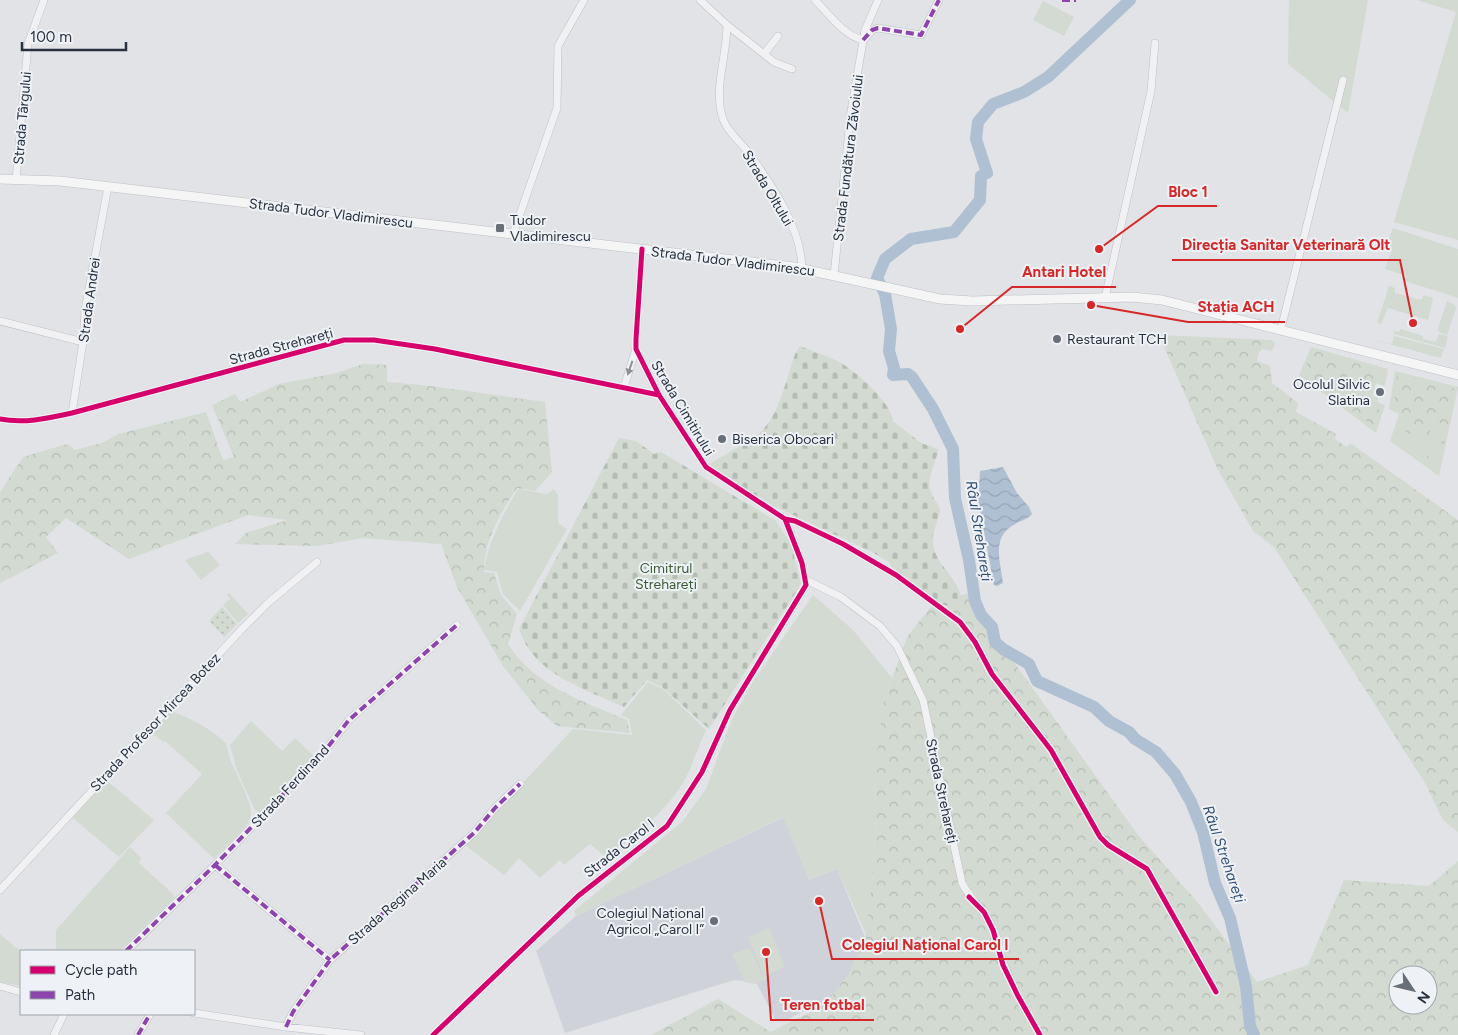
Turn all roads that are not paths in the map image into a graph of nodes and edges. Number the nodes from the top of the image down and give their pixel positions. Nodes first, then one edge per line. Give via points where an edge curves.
1 (44, 0) edge
2 (584, 0) edge
3 (815, 0) edge
4 (878, 0) edge
5 (939, 0) edge
6 (704, 2) edge
7 (727, 25) junction
8 (778, 36) dead end
9 (863, 40) junction
10 (1154, 43) dead end
11 (764, 54) junction
12 (792, 70) dead end
13 (1343, 80) dead end
14 (0, 179) edge
15 (16, 180) junction
16 (108, 187) junction
17 (513, 234) junction
18 (642, 249) junction
19 (802, 268) junction
20 (834, 275) junction
21 (1105, 298) junction
22 (0, 321) edge
23 (1281, 329) junction
24 (83, 342) junction
25 (636, 350) junction
26 (1458, 375) edge
27 (624, 387) junction
28 (659, 395) junction
29 (72, 413) junction
30 (0, 419) edge
31 (785, 519) junction
32 (317, 562) dead end
33 (806, 580) junction
34 (457, 625) dead end
35 (520, 784) dead end
36 (214, 865) junction
37 (0, 890) edge
38 (127, 950) edge
39 (330, 960) junction
40 (0, 986) edge
41 (20, 992) edge
42 (1216, 992) dead end
43 (195, 1013) edge
44 (64, 1015) edge
45 (149, 1015) edge
46 (286, 1027) junction
47 (54, 1035) edge
48 (138, 1035) edge
49 (361, 1035) edge
50 (434, 1035) edge
51 (1040, 1035) edge

1 - 15 street, Strada Târgului via 28,44
2 - 17 street via 558,46 557,108
3 - 9 street via 853,37
4 - 9 street, Strada Fundătura Zăvoiului
5 - 9 street via 921,36 878,28
6 - 7 street
7 - 11 street
7 - 19 street, Strada Oltului via 719,94 723,120 760,168 787,216 800,247
8 - 11 street
9 - 20 street, Strada Fundătura Zăvoiului via 851,112
10 - 21 street via 1151,91
11 - 12 street
13 - 23 street
14 - 15 main road, Strada Tudor Vladimirescu
15 - 16 main road, Strada Tudor Vladimirescu
16 - 17 main road, Strada Tudor Vladimirescu
16 - 24 street, Strada Andrei
17 - 18 main road, Strada Tudor Vladimirescu
18 - 19 main road, Strada Tudor Vladimirescu
18 - 25 street, Strada Cimitirului
19 - 20 main road, Strada Tudor Vladimirescu
20 - 21 main road, Strada Tudor Vladimirescu via 909,294 972,301
21 - 23 main road, Strada Tudor Vladimirescu via 1162,300
22 - 24 street
23 - 26 main road, Strada Tudor Vladimirescu
24 - 29 street, Strada Andrei
25 -> 27 street, Strada Cimitirului
25 - 28 street, Strada Cimitirului
27 - 28 street, Strada Strehareți
27 - 29 street, Strada Strehareți via 435,349 374,340 344,340
28 - 31 street, Strada Cimitirului via 699,460 711,473
29 - 30 street, Strada Strehareți via 43,420
31 - 33 street
31 - 42 street, Strada Cimitirului via 843,544 896,575 960,622 992,674 1051,750 1100,836 1108,845 1148,869
32 - 37 street, Strada Profesor Mircea Botez via 241,630
33 - 50 street, Strada Carol I via 802,595 730,710 702,772 667,826 578,896
33 - 51 street, Strada Strehareți via 841,597 880,626 897,646 908,667 923,700 962,883 984,912 1018,996
34 - 36 street, Strada Ferdinand via 350,720 324,752
35 - 39 street, Strada Regina Maria via 474,833
36 - 38 street, Strada Ferdinand
36 - 39 street
39 - 46 street, Strada Regina Maria
40 - 41 street
43 - 46 street
44 - 47 street
45 - 48 street
46 - 49 street

